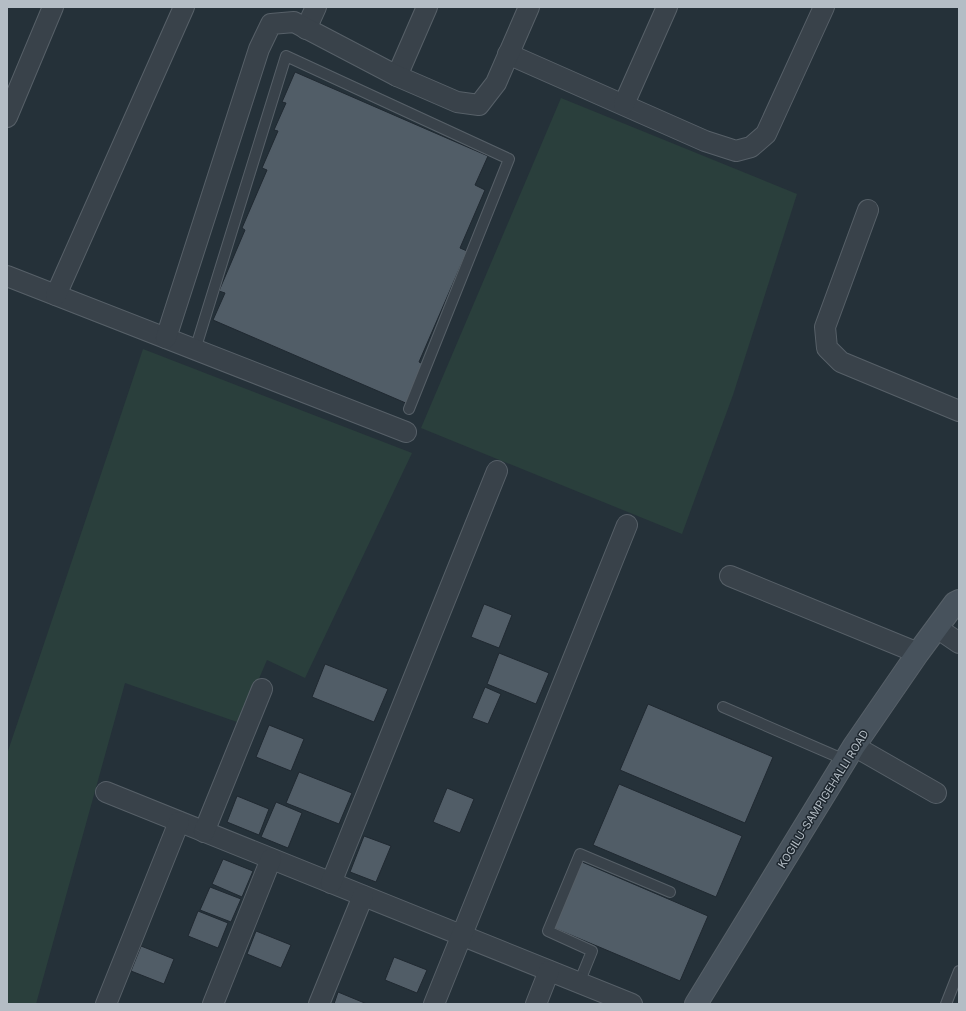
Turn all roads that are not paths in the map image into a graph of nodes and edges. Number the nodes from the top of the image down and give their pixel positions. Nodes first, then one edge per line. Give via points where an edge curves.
1 (53, 7) edge
2 (184, 7) edge
3 (316, 7) edge
4 (427, 7) edge
5 (529, 7) edge
6 (667, 7) edge
7 (824, 7) edge
8 (306, 29) junction
9 (508, 54) junction
10 (397, 76) junction
11 (624, 104) junction
12 (7, 117) edge
13 (868, 210) dead end
14 (7, 276) edge
15 (56, 295) junction
16 (166, 338) junction
17 (195, 350) junction
18 (409, 409) dead end
19 (959, 411) edge
20 (406, 432) dead end
21 (497, 471) dead end
22 (627, 525) dead end
23 (730, 576) dead end
24 (959, 601) edge
25 (937, 628) junction
26 (959, 643) edge
27 (918, 653) junction
28 (262, 689) dead end
29 (723, 707) dead end
30 (850, 753) junction
31 (106, 792) dead end
32 (936, 794) dead end
33 (179, 822) junction
34 (204, 832) junction
35 (271, 859) junction
36 (331, 883) junction
37 (670, 892) dead end
38 (363, 896) junction
39 (462, 936) junction
40 (549, 971) junction
41 (959, 971) edge
42 (579, 983) junction
43 (106, 1004) edge
44 (213, 1004) edge
45 (319, 1004) edge
46 (434, 1004) edge
47 (536, 1004) edge
48 (632, 1004) edge
49 (696, 1004) edge
50 (946, 1004) edge

1 - 12 street
2 - 15 street
3 - 8 street
4 - 10 street
5 - 9 street
6 - 11 street
7 - 11 street via 766,134 751,147 736,151 705,141
8 - 10 street
8 - 16 street via 294,22 271,24 259,49
9 - 10 street via 496,83 479,105 457,102
9 - 11 street
13 - 19 street via 825,327 827,348 841,362
14 - 15 street
15 - 16 street
16 - 17 street
17 - 18 lane via 286,56 509,159
17 - 20 street
21 - 36 street
22 - 39 street
23 - 27 street
24 - 25 street, KOGILU-SAMPIGEHALLI ROAD
25 - 26 street
25 - 27 street, KOGILU-SAMPIGEHALLI ROAD
27 - 30 street, KOGILU-SAMPIGEHALLI ROAD
28 - 34 street
29 - 30 lane
30 - 32 street
30 - 49 street, KOGILU-SAMPIGEHALLI ROAD
31 - 33 street
33 - 34 street
33 - 43 street
34 - 35 street
35 - 36 street
35 - 44 street
36 - 38 street
37 - 42 lane via 580,854 548,931 592,951
38 - 39 street
38 - 45 street
39 - 40 street
39 - 46 street
40 - 42 street
40 - 47 street
41 - 50 lane
42 - 48 street

